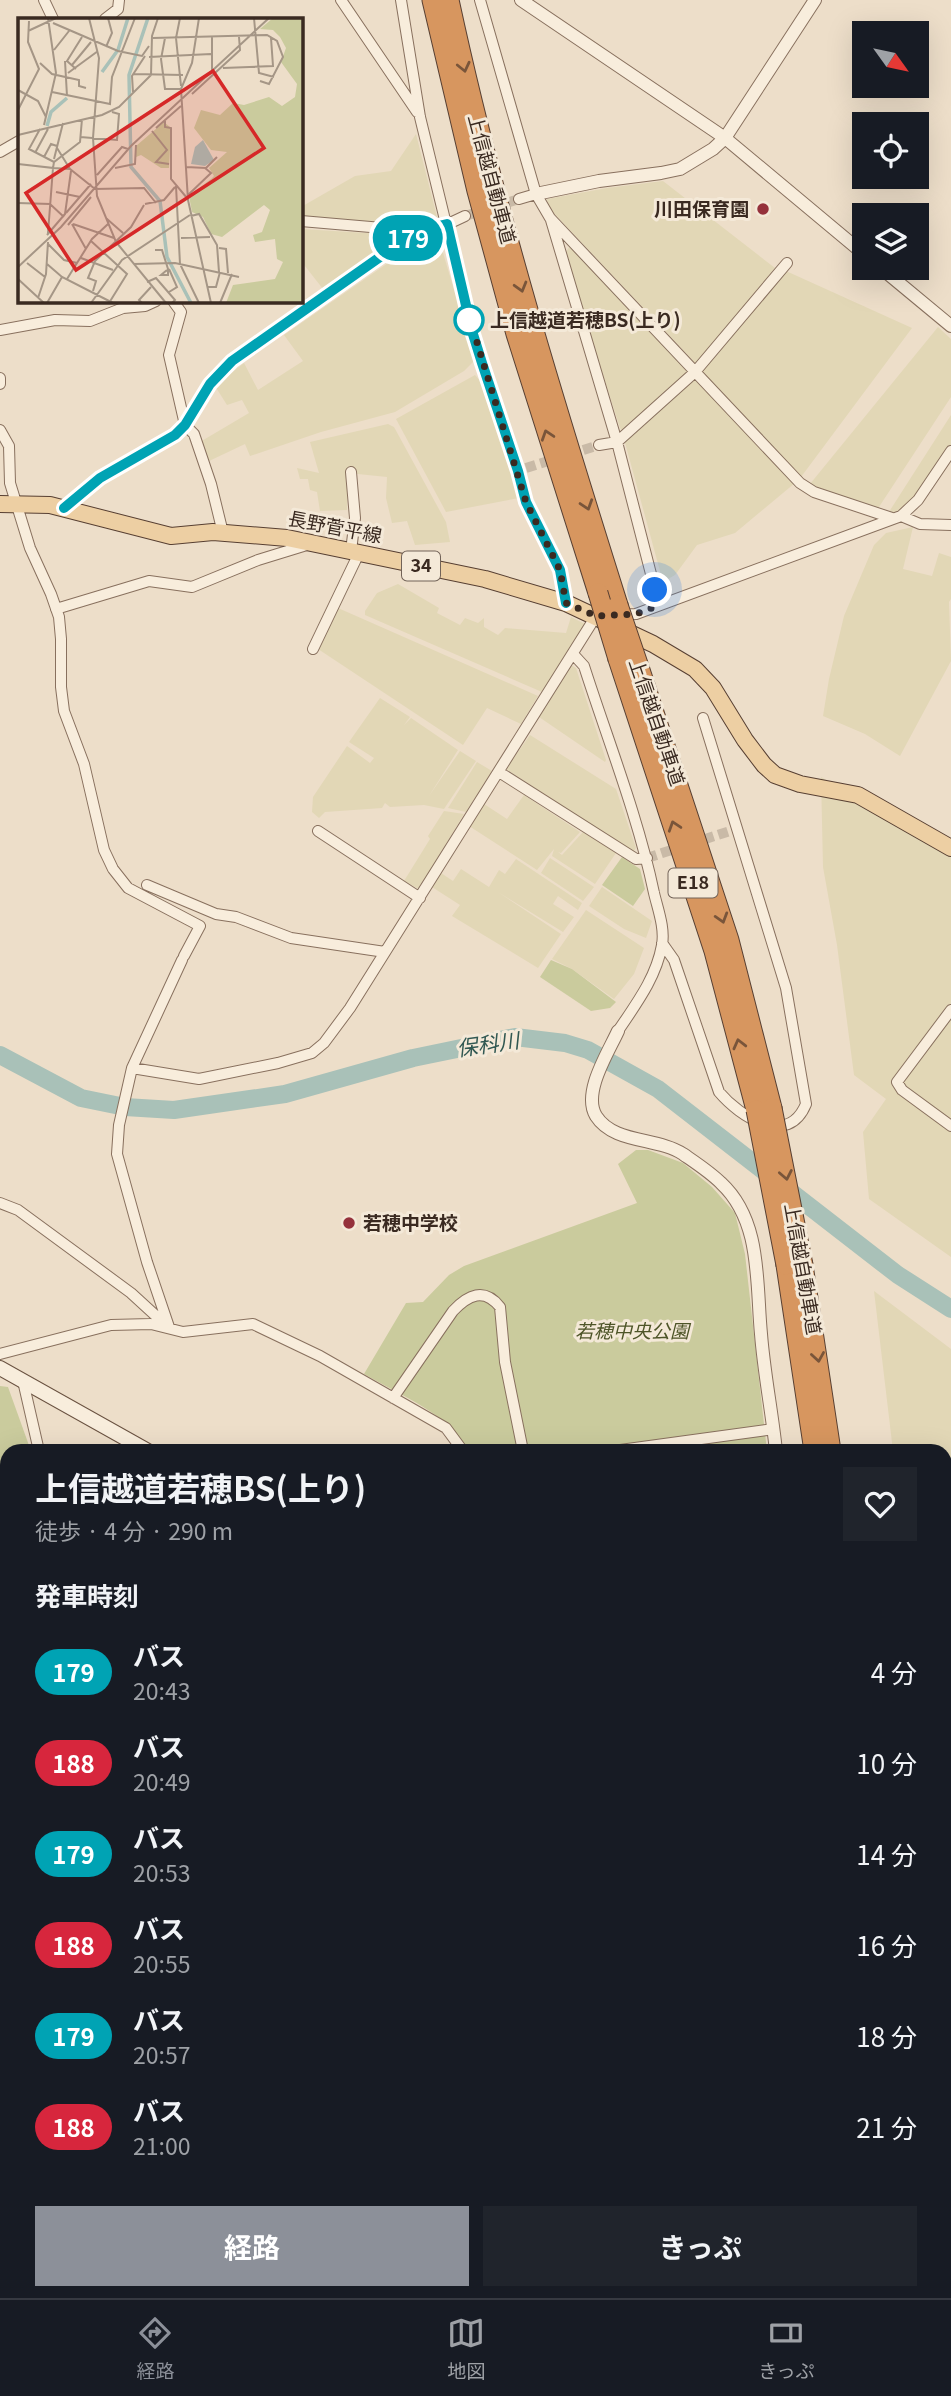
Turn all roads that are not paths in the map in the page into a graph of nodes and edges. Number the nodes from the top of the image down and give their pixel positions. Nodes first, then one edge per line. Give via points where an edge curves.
1 (44, 0) edge
2 (119, 0) edge
3 (341, 0) edge
4 (401, 0) edge
5 (432, 0) edge
6 (449, 0) edge
7 (480, 0) edge
8 (520, 0) edge
9 (815, 0) edge
10 (53, 18) edge
11 (106, 18) edge
12 (421, 117) junction
13 (725, 138) junction
14 (18, 142) edge
15 (0, 152) edge
16 (536, 194) junction
17 (519, 200) tunnel mouth
18 (465, 216) tunnel mouth
19 (550, 218) junction
20 (303, 221) edge
21 (447, 224) junction
22 (417, 231) junction
23 (852, 244) edge
24 (787, 263) dead end
25 (895, 280) edge
26 (152, 303) edge
27 (174, 303) edge
28 (951, 326) edge
29 (0, 330) edge
30 (695, 372) junction
31 (0, 378) edge
32 (0, 384) edge
33 (185, 425) junction
34 (0, 430) edge
35 (617, 442) junction
36 (599, 445) tunnel mouth
37 (951, 451) edge
38 (351, 472) dead end
39 (18, 504) junction
40 (0, 505) edge
41 (64, 508) junction
42 (897, 517) junction
43 (951, 525) edge
44 (223, 533) junction
45 (313, 543) junction
46 (355, 552) junction
47 (566, 603) junction
48 (659, 605) junction
49 (56, 609) junction
50 (596, 616) junction
51 (313, 649) dead end
52 (573, 654) junction
53 (703, 718) dead end
54 (499, 772) junction
55 (318, 831) dead end
56 (951, 848) edge
57 (647, 858) junction
58 (147, 885) dead end
59 (420, 898) junction
60 (662, 943) junction
61 (385, 953) junction
62 (951, 1010) edge
63 (618, 1031) joint
64 (132, 1068) junction
65 (764, 1109) junction
66 (951, 1126) edge
67 (0, 1203) edge
68 (795, 1265) junction
69 (169, 1327) junction
70 (0, 1354) edge
71 (0, 1368) edge
72 (23, 1381) junction
73 (393, 1398) junction
74 (774, 1429) junction
75 (37, 1444) edge
76 (136, 1444) edge
77 (458, 1444) edge
78 (522, 1444) edge
79 (664, 1444) edge
80 (775, 1444) edge
81 (813, 1444) edge
82 (830, 1444) edge

1 - 10 street
2 - 11 street via 118,9
3 - 12 street
4 - 12 street
65 -> 5 highway, 上信越自動車道 / E18, bridge via 516,334
6 -> 65 highway, 上信越自動車道 / E18, bridge via 493,187 537,342 746,1000
7 - 16 street
8 - 13 street
9 - 13 street
12 - 21 street
13 - 16 street via 680,169
13 - 23 street
14 - 15 street
16 - 17 street
16 - 19 street
18 - 21 street
19 - 30 street
19 - 35 street
20 - 22 street
21 - 22 street
21 - 47 street via 472,331 522,470 526,502 560,570
22 - 33 street via 232,361 210,384
24 - 30 street
25 - 28 street
26 - 29 street via 122,308 90,321 55,320
27 - 33 street via 181,312 169,355
30 - 35 street
30 - 42 street via 800,482 814,492
31 - 32 street
33 - 41 street via 166,441 100,478
33 - 44 street via 194,434
34 - 39 street via 9,446 10,483
35 - 36 street
35 - 48 street
37 - 42 street via 918,500
38 - 46 street
39 - 40 main road, 長野菅平線 / 34
39 - 41 main road, 長野菅平線 / 34
39 - 49 street via 30,548
41 - 44 main road, 長野菅平線 / 34 via 172,536
42 - 43 street via 920,524
42 - 48 street
44 - 45 main road, 長野菅平線 / 34
45 - 46 main road, 長野菅平線 / 34
45 - 49 street via 192,587 149,581
46 - 47 main road, 長野菅平線 / 34 via 485,579
46 - 51 street
47 - 50 main road, 長野菅平線 / 34
48 - 50 street via 636,614
49 - 64 street via 64,711 84,764 104,850 128,888 200,926
50 - 52 street
50 - 56 main road, 長野菅平線 / 34 via 682,660 704,677 775,775 858,795
52 - 54 street
52 - 57 street via 584,666
53 - 60 street via 786,988 806,1104 794,1122 768,1125 750,1119 719,1092 674,960
54 - 57 street via 636,859
54 - 59 street
55 - 59 street
57 - 60 street
58 - 61 street via 290,938
59 - 61 street
60 - 63 street via 649,982
61 - 64 street via 351,1008 312,1052 199,1079
62 - 66 street via 897,1082
63 - 74 street via 593,1088 596,1115 614,1131 680,1152 723,1184 740,1209 753,1241
64 - 69 street via 117,1154
65 - 68 highway, 上信越自動車道 / E18, bridge
67 - 69 street via 18,1210 131,1293
68 - 81 highway, 上信越自動車道 / E18
68 -> 82 highway, 上信越自動車道 / E18
69 - 70 street via 111,1325
69 - 73 street via 183,1332 253,1324
71 - 72 main road
72 - 75 street
72 - 76 main road
73 - 77 street via 446,1428
73 - 78 street via 453,1311 465,1298 486,1295 500,1307 505,1362
74 - 79 street
74 - 80 street

